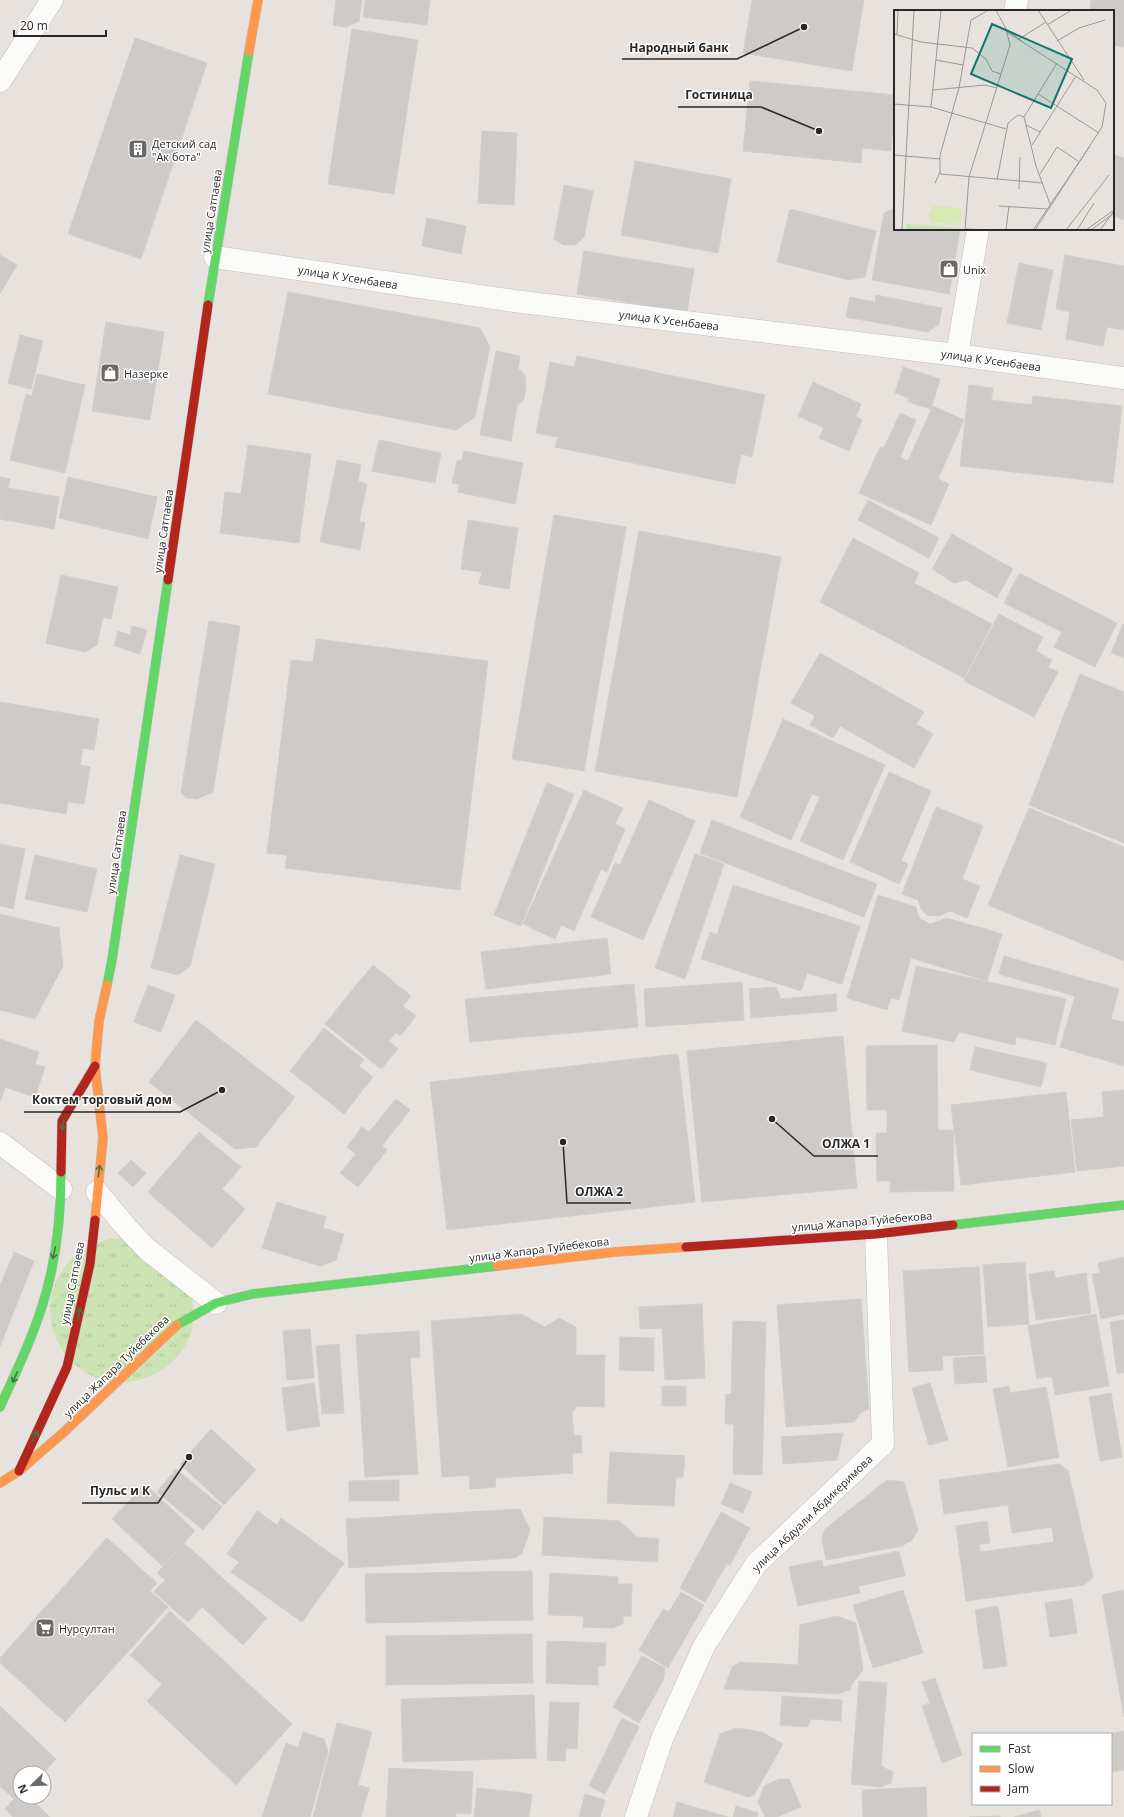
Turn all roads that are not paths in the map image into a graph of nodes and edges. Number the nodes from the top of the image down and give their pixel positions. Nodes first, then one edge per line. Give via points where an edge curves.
1 (258, 0) edge
2 (1017, 0) edge
3 (47, 8) edge
4 (1015, 10) edge
5 (0, 81) edge
6 (978, 230) edge
7 (215, 257) junction
8 (957, 355) junction
9 (1124, 378) edge
10 (96, 1066) junction
11 (0, 1143) edge
12 (61, 1189) junction
13 (97, 1192) junction
14 (1124, 1204) edge
15 (876, 1234) junction
16 (216, 1304) junction
17 (0, 1407) edge
18 (19, 1471) junction
19 (0, 1483) edge
20 (636, 1817) edge

1 - 7 street, улица Сатпаева
2 - 4 street
3 - 5 street
6 - 8 street
7 - 8 street, улица К Усенбаева via 514,301
7 - 10 street, улица Сатпаева via 112,960 99,1021
8 - 9 street, улица К Усенбаева
10 -> 12 street, улица Сатпаева via 62,1121
13 -> 10 street, улица Сатпаева via 103,1138
11 - 12 street
12 -> 17 street, улица Сатпаева via 56,1243 46,1293 29,1343
13 - 16 street via 148,1250
18 -> 13 street, улица Сатпаева via 67,1367 90,1264
14 - 15 street, улица Жапара Туйебекова
15 - 16 street, улица Жапара Туйебекова via 615,1252 252,1294
15 - 20 street, улица Абдуали Абдикеримова via 883,1444 756,1564 704,1646 662,1739
16 - 18 street, улица Жапара Туйебекова via 180,1322
18 - 19 street

